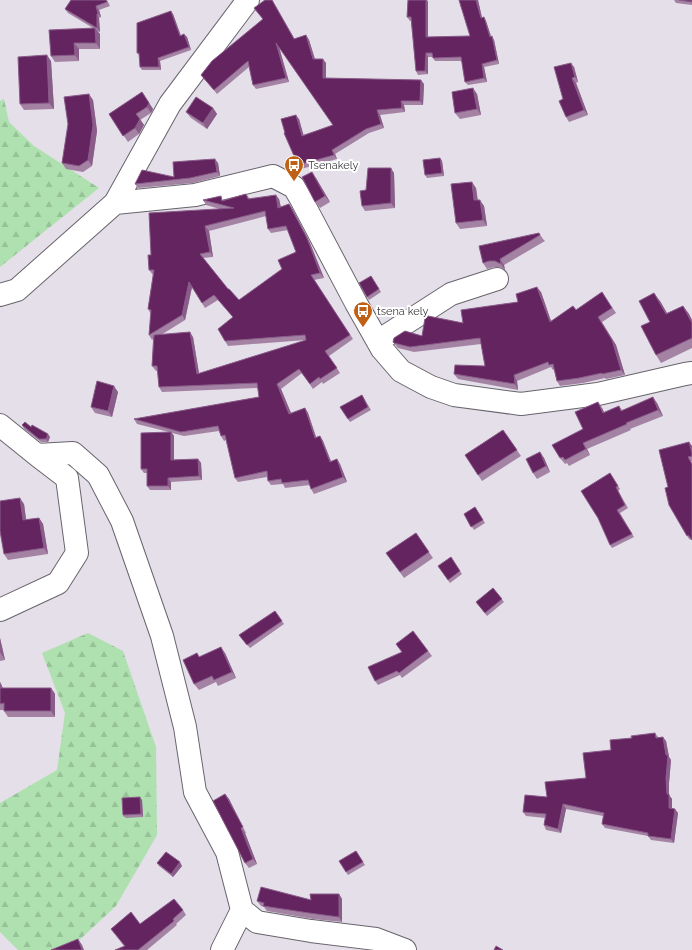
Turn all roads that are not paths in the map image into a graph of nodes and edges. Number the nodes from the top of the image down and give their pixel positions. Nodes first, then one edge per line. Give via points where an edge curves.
1 (248, 0) edge
2 (115, 203) junction
3 (497, 279) dead end
4 (0, 295) edge
5 (378, 342) junction
6 (692, 373) edge
7 (0, 425) edge
8 (37, 455) junction
9 (0, 610) edge
10 (242, 910) junction
11 (222, 950) edge
12 (405, 950) edge

1 - 2 street via 170,104
2 - 4 street via 17,290
2 - 5 street via 195,195 273,176 294,187
3 - 5 street via 451,294
5 - 6 street via 401,371 431,387 454,395 521,404 598,394
7 - 8 street
8 - 9 street via 67,478 77,553 58,583
8 - 10 street via 73,454 98,476 122,521 162,636 185,727 195,792 227,852
10 - 11 street
10 - 12 street via 257,922 376,939

